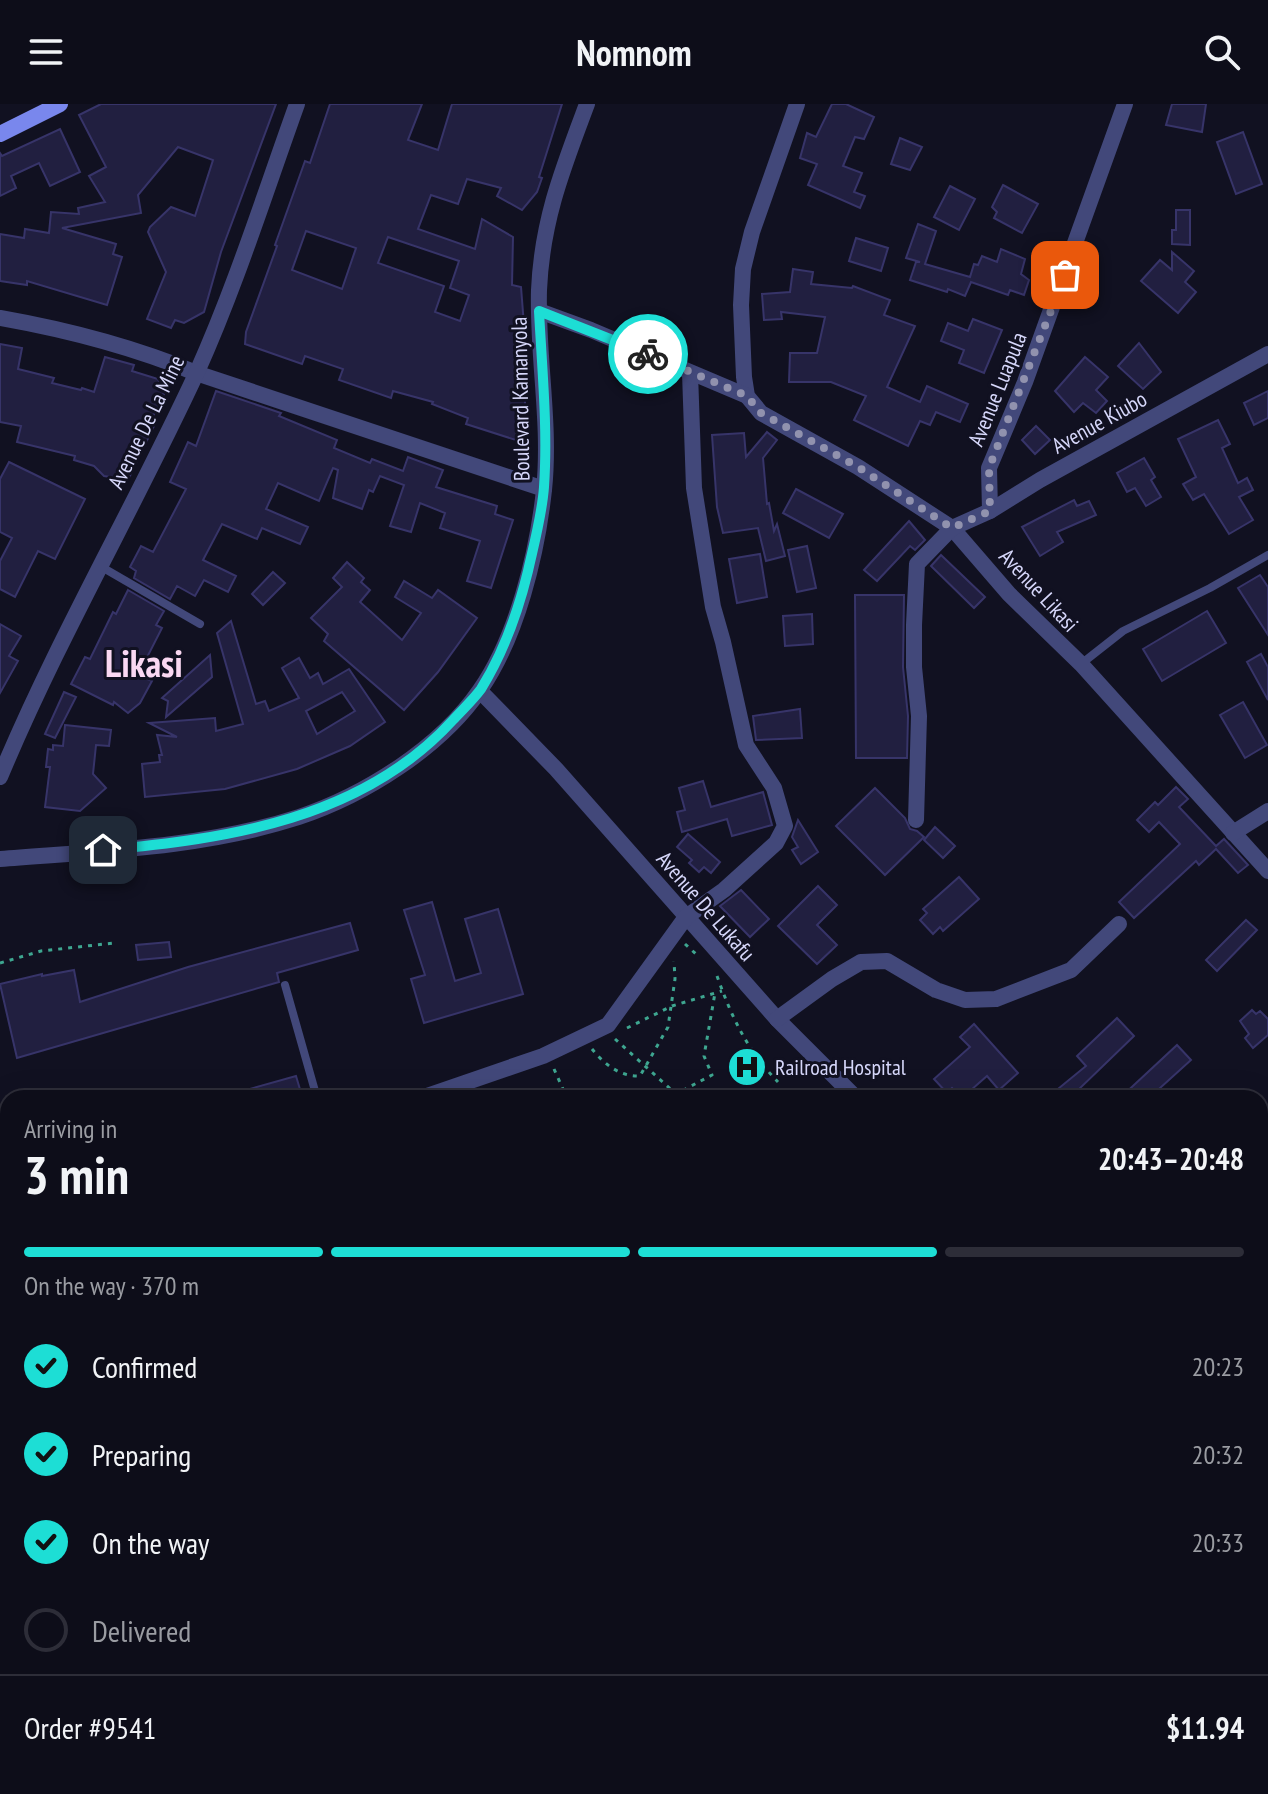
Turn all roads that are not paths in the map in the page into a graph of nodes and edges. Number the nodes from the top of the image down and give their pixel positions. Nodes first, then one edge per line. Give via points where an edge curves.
1 (60, 104) edge
2 (297, 104) edge
3 (587, 104) edge
4 (797, 104) edge
5 (1125, 104) edge
6 (0, 134) edge
7 (539, 311) junction
8 (0, 318) edge
9 (1268, 354) edge
10 (196, 373) junction
11 (690, 373) junction
12 (747, 396) junction
13 (544, 489) junction
14 (990, 511) junction
15 (952, 528) junction
16 (1268, 555) edge
17 (99, 566) junction
18 (200, 624) dead end
19 (1081, 664) junction
20 (480, 691) junction
21 (6, 746) edge
22 (0, 777) edge
23 (1268, 811) edge
24 (916, 820) dead end
25 (1233, 833) junction
26 (0, 859) edge
27 (1268, 871) edge
28 (686, 917) junction
29 (1119, 924) dead end
30 (285, 985) dead end
31 (777, 1019) junction
32 (315, 1090) edge
33 (444, 1090) edge
34 (848, 1090) edge

1 - 6 main road
2 - 10 street, Avenue De La Mine
3 - 7 street, Boulevard Kamanyola via 553,197
4 - 12 street via 743,269
5 - 14 street, Avenue Luapula via 989,468
7 - 11 street, Avenue Likasi
7 - 13 street, Boulevard Kamanyola
8 - 10 street via 147,353
9 - 14 street, Avenue Kiubo
10 - 13 street
10 - 17 street, Avenue De La Mine
11 - 12 street, Avenue Likasi
11 - 28 street via 694,488 713,607 746,745 774,788 785,826 776,843
12 - 15 street, Avenue Likasi via 761,413
13 - 20 street, Boulevard Kamanyola via 519,604
14 - 15 street, Avenue Kiubo
15 - 19 street, Avenue Likasi via 1009,594
15 - 24 street via 917,564
16 - 19 lane via 1123,631
17 - 18 lane
17 - 21 street, Avenue De La Mine
19 - 25 street, Avenue Likasi
20 - 26 street, Boulevard Kamanyola via 416,755 361,791 298,817 163,845
20 - 28 street, Avenue De Lukafu
21 - 22 street, Avenue De La Mine
23 - 25 street
25 - 27 street, Avenue Likasi
28 - 31 street, Avenue De Lukafu
28 - 33 street via 608,1025 543,1056
29 - 31 street via 1071,970 996,999 965,1000 936,990 887,961 861,962
30 - 32 lane
31 - 34 street, Avenue De Lukafu

